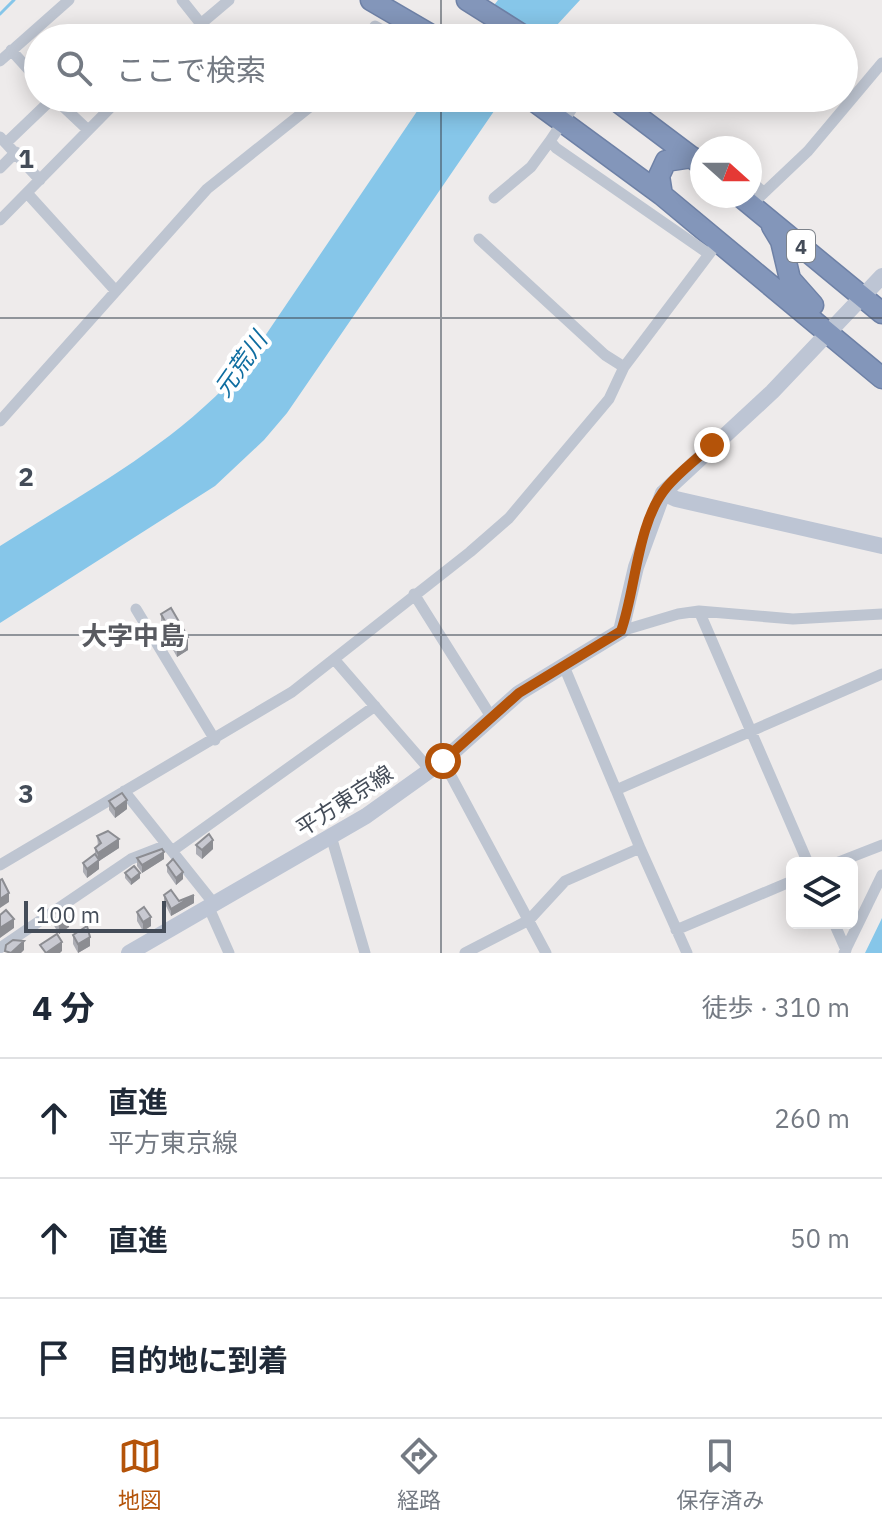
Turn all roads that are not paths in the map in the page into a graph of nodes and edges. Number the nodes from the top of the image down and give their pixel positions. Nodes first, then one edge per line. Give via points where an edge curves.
1 (69, 0) edge
2 (182, 0) edge
3 (229, 0) edge
4 (371, 0) edge
5 (467, 0) edge
6 (41, 24) edge
7 (201, 24) joint
8 (412, 24) edge
9 (505, 24) edge
10 (24, 39) edge
11 (11, 50) junction
12 (0, 61) edge
13 (882, 63) edge
14 (24, 64) edge
15 (858, 92) edge
16 (37, 112) edge
17 (69, 112) edge
18 (106, 112) edge
19 (303, 112) edge
20 (549, 112) edge
21 (570, 112) edge
22 (632, 112) edge
23 (841, 112) edge
24 (567, 116) dead end
25 (558, 129) dead end
26 (88, 130) junction
27 (3, 140) edge
28 (550, 141) junction
29 (16, 152) junction
30 (690, 156) edge
31 (690, 161) edge
32 (0, 168) edge
33 (40, 180) junction
34 (27, 193) junction
35 (762, 194) edge
36 (662, 195) junction
37 (494, 198) dead end
38 (758, 208) edge
39 (761, 208) edge
40 (0, 220) edge
41 (479, 239) dead end
42 (714, 247) junction
43 (882, 276) edge
44 (114, 289) junction
45 (862, 297) junction
46 (882, 313) edge
47 (882, 325) edge
48 (827, 333) junction
49 (624, 367) junction
50 (882, 378) edge
51 (0, 421) edge
52 (663, 493) junction
53 (882, 546) edge
54 (414, 594) junction
55 (136, 609) dead end
56 (699, 611) junction
57 (882, 614) edge
58 (621, 631) junction
59 (334, 659) junction
60 (563, 664) junction
61 (882, 674) edge
62 (375, 706) junction
63 (490, 715) junction
64 (750, 731) junction
65 (215, 740) junction
66 (437, 765) junction
67 (616, 790) junction
68 (124, 791) junction
69 (331, 836) junction
70 (882, 845) edge
71 (169, 848) junction
72 (640, 848) junction
73 (805, 857) edge
74 (851, 857) edge
75 (0, 865) edge
76 (882, 875) edge
77 (786, 884) edge
78 (212, 906) junction
79 (529, 920) junction
80 (836, 929) edge
81 (676, 930) junction
82 (0, 948) edge
83 (845, 952) edge
84 (129, 953) edge
85 (229, 953) edge
86 (365, 953) edge
87 (465, 953) edge
88 (546, 953) edge
89 (687, 953) edge

1 - 6 street
2 - 7 street
3 - 7 street
4 - 8 highway
5 - 9 highway
10 - 11 street
11 - 12 street
11 - 14 street
13 - 15 street
16 - 27 street
17 - 26 street
18 - 26 street
19 - 44 street via 220,176
20 - 36 highway, 4
21 - 24 street
22 - 30 highway
23 - 35 street
25 - 28 street
26 - 33 street
27 - 29 street
28 - 37 street via 531,167
28 - 42 street
29 - 32 street
29 - 33 street
31 - 36 highway via 666,161 659,176
33 - 34 street
34 - 40 street
34 - 44 street
36 - 42 highway, 4
38 - 48 highway, 4 via 781,241 790,279 822,314
39 - 45 highway, 4
41 - 49 street
42 - 48 highway, 4
42 - 49 street
43 - 45 main road
44 - 51 street
45 - 46 highway, 4
45 - 47 highway, 4
45 - 48 main road
48 - 50 highway, 4
48 - 52 main road
49 - 54 street via 609,399 509,518
52 - 53 main road
52 - 58 main road
54 - 59 street
54 - 63 street
55 - 65 street
56 - 57 street via 793,619
56 - 58 street
56 - 64 street
58 - 60 main road, 平方東京線
59 - 62 street
59 - 65 street
60 - 63 main road, 平方東京線
60 - 67 street
61 - 64 street
62 - 66 street
62 - 71 street
63 - 66 main road, 平方東京線
64 - 67 street
64 - 73 street
65 - 68 street
66 - 69 main road, 平方東京線
66 - 79 street
67 - 72 street
68 - 71 street
68 - 75 street
69 - 78 main road, 平方東京線
69 - 86 street
70 - 74 street
71 - 78 street
71 - 82 street via 131,859
72 - 79 street via 565,881
72 - 81 street
76 - 83 street
77 - 81 street
78 - 84 main road, 平方東京線
78 - 85 street
79 - 87 street
79 - 88 street
80 - 83 street
81 - 89 street

